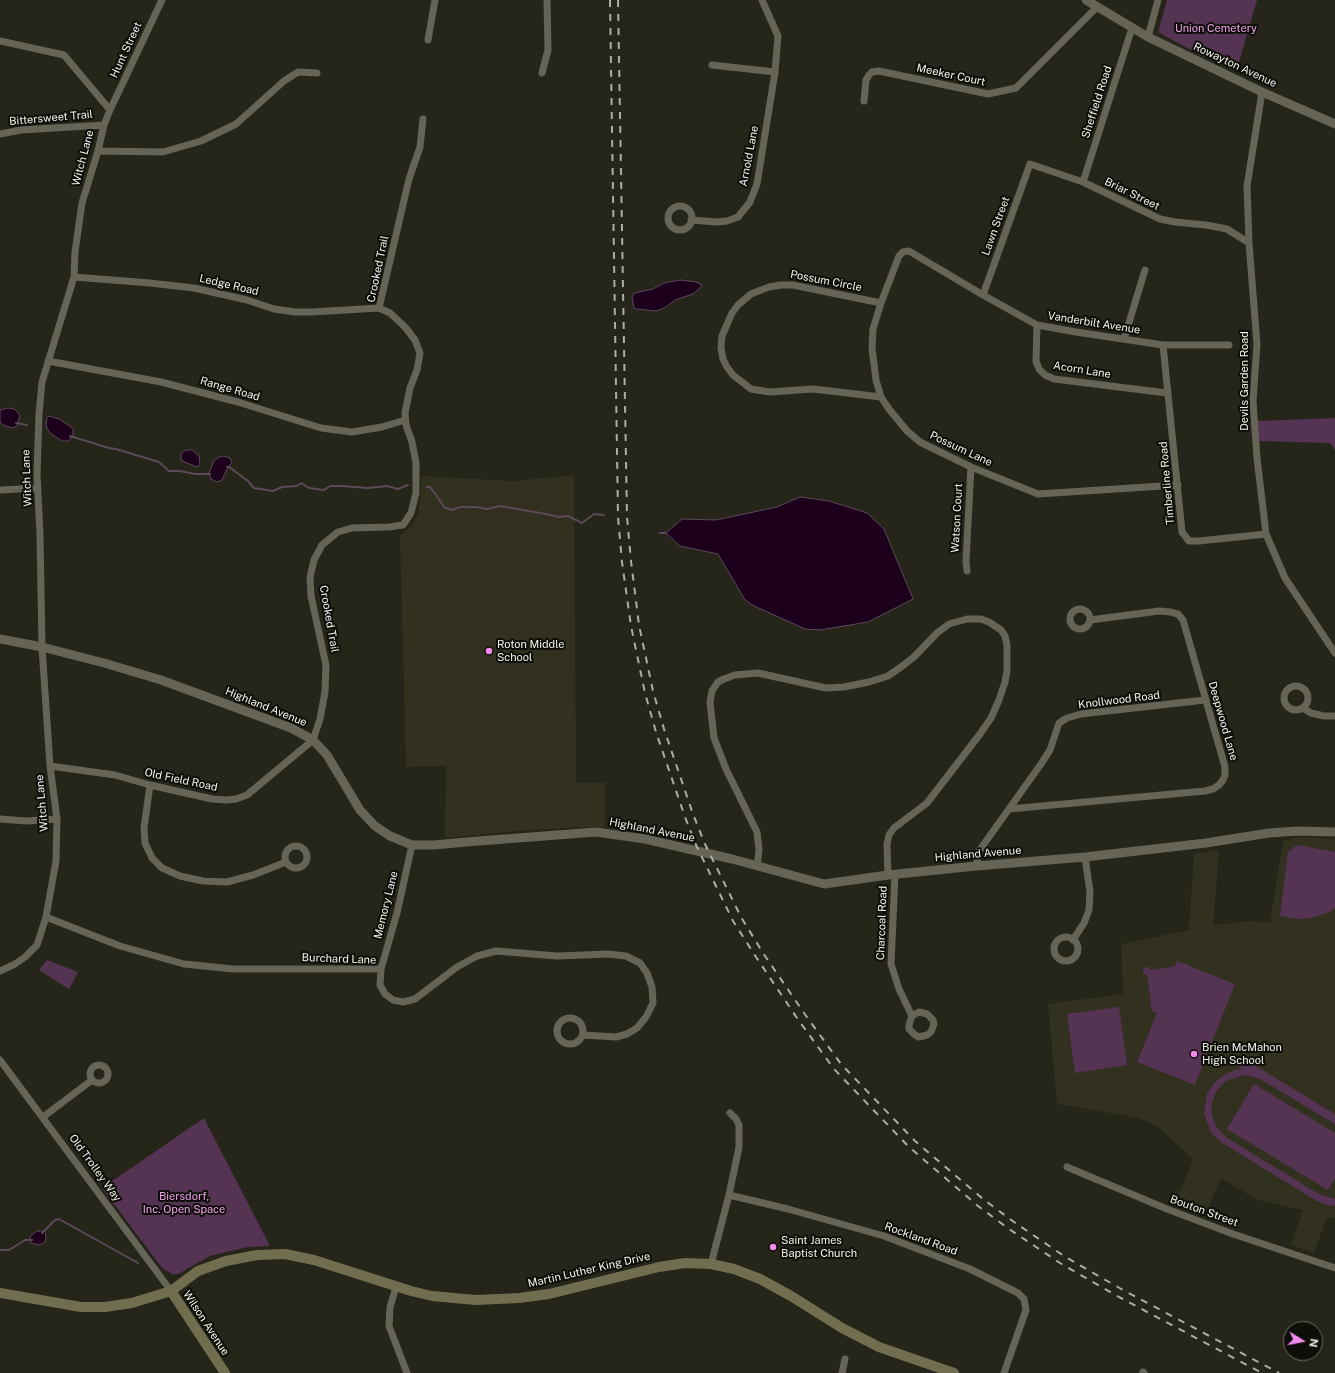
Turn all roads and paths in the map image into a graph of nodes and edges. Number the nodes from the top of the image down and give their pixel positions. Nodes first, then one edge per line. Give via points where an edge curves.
1 (162, 0) edge
2 (434, 0) edge
3 (547, 0) edge
4 (762, 0) edge
5 (1086, 0) edge
6 (1158, 0) edge
7 (1096, 7) junction
8 (1132, 28) junction
9 (1148, 37) junction
10 (0, 40) edge
11 (428, 40) dead end
12 (712, 65) dead end
13 (775, 72) junction
14 (317, 73) dead end
15 (542, 73) dead end
16 (1262, 92) junction
17 (864, 101) dead end
18 (110, 110) junction
19 (423, 119) dead end
20 (1335, 124) edge
21 (104, 125) junction
22 (0, 134) edge
23 (98, 151) junction
24 (1030, 164) joint
25 (1083, 182) junction
26 (691, 220) dead end
27 (1248, 243) junction
28 (903, 252) joint
29 (1145, 270) dead end
30 (74, 277) junction
31 (982, 295) junction
32 (881, 303) junction
33 (379, 308) junction
34 (1037, 325) junction
35 (1124, 339) junction
36 (1163, 344) junction
37 (1229, 345) dead end
38 (48, 361) junction
39 (1168, 393) junction
40 (881, 397) junction
41 (406, 420) junction
42 (971, 467) junction
43 (1178, 485) junction
44 (38, 488) junction
45 (0, 490) edge
46 (1266, 534) junction
47 (967, 571) dead end
48 (1090, 620) dead end
49 (0, 639) edge
50 (42, 647) junction
51 (1335, 653) edge
52 (1205, 700) junction
53 (1303, 708) dead end
54 (1335, 716) edge
55 (313, 740) junction
56 (50, 766) junction
57 (150, 785) junction
58 (1009, 809) junction
59 (0, 819) edge
60 (57, 820) junction
61 (1335, 832) edge
62 (412, 845) junction
63 (1085, 857) junction
64 (286, 862) dead end
65 (757, 866) junction
66 (976, 866) junction
67 (892, 874) junction
68 (46, 917) junction
69 (1073, 940) dead end
70 (381, 969) junction
71 (0, 971) edge
72 (912, 1016) dead end
73 (583, 1035) dead end
74 (0, 1060) edge
75 (92, 1080) dead end
76 (730, 1113) dead end
77 (43, 1117) junction
78 (1067, 1167) dead end
79 (729, 1194) junction
80 (711, 1264) junction
81 (1335, 1268) edge
82 (396, 1287) junction
83 (171, 1291) junction
84 (0, 1293) edge
85 (845, 1359) dead end
86 (225, 1373) edge
87 (407, 1373) edge
88 (842, 1373) edge
89 (954, 1373) edge
90 (1004, 1373) edge

1 - 18 street, Hunt Street
2 - 11 street
3 - 15 street via 548,50
4 - 13 street, Arnold Lane via 778,36
5 - 7 street, Rowayton Avenue
6 - 9 street
7 - 8 street, Rowayton Avenue
7 - 17 street, Meeker Court via 1016,88 988,94 879,71 868,75
8 - 9 street, Rowayton Avenue
8 - 25 street, Sheffield Road
9 - 16 street, Rowayton Avenue
10 - 18 street via 64,55
12 - 13 street
13 - 26 street, Arnold Lane via 757,184 750,202 738,217 727,221
14 - 23 street via 298,72 284,81 236,124 201,141 163,152
16 - 20 street, Rowayton Avenue
16 - 27 street, Devils Garden Road via 1247,186
18 - 21 street, Witch Lane
19 - 33 street, Crooked Trail via 420,147 409,179
21 - 22 street, Bittersweet Trail via 22,130
21 - 23 street, Witch Lane
23 - 30 street, Witch Lane via 82,203
24 - 25 street, Briar Street
24 - 31 street, Lawn Street
25 - 27 street, Briar Street via 1160,219 1227,229
27 - 46 street, Devils Garden Road via 1257,344 1253,401
28 - 31 street, Vanderbilt Avenue via 909,251
28 - 32 street, Possum Lane via 899,256
29 - 35 street
30 - 33 street, Ledge Road via 194,288 295,312
30 - 38 street, Witch Lane
31 - 34 street, Vanderbilt Avenue
32 - 40 street, Possum Lane via 873,329 872,348
32 - 40 street, Possum Circle via 793,285 769,287 751,294 738,305 722,336 721,348 727,367 751,389 770,392 813,388
33 - 41 street, Crooked Trail via 390,313 405,327 415,340 420,353 410,388
34 - 35 street, Vanderbilt Avenue
34 - 39 street, Acorn Lane via 1036,361 1045,375 1054,379
35 - 36 street, Vanderbilt Avenue
36 - 37 street, Vanderbilt Avenue
36 - 39 street, Timberline Road
38 - 41 street, Range Road via 161,382 238,402 321,428 352,432 382,428
38 - 44 street, Witch Lane via 40,400 37,440
39 - 43 street, Timberline Road
40 - 42 street, Possum Lane via 897,420 920,442
41 - 55 street, Crooked Trail via 416,463 416,493 411,513 402,524 389,528 352,528 338,532 322,545 314,560 310,577 311,596 326,665 325,692
42 - 43 street, Possum Lane via 1038,494
42 - 47 street, Watson Court
43 - 46 street, Timberline Road via 1182,532 1189,540
44 - 45 street
44 - 50 street, Witch Lane
46 - 51 street, Devils Garden Road via 1285,578
48 - 52 street, Deepwood Lane via 1158,611 1178,614 1183,620
49 - 50 street, Highland Avenue
50 - 55 street, Highland Avenue via 182,687 291,728
50 - 56 street, Witch Lane
52 - 58 street, Knollwood Road via 1081,714 1067,718 1059,723 1050,750
52 - 58 street, Deepwood Lane via 1225,767 1223,780 1213,789
53 - 54 street via 1311,713
55 - 57 street, Old Field Road via 247,795 236,799 212,799
55 - 62 street, Highland Avenue via 330,759 368,819 382,832
56 - 57 street, Old Field Road via 115,775
56 - 60 street, Witch Lane
57 - 64 street via 144,828 146,843 152,858 162,868 188,878 227,882
58 - 66 street, Knollwood Road via 979,851
59 - 60 street via 26,822
60 - 68 street, Witch Lane via 56,861
61 - 63 street, Highland Avenue via 1275,832 1206,844
62 - 65 street, Highland Avenue via 596,832 645,839
62 - 70 street, Memory Lane
63 - 66 street, Highland Avenue
63 - 69 street via 1090,892 1089,910
65 - 67 street, Highland Avenue via 824,884
65 - 67 street, Charcoal Road via 758,832 726,769 714,738 710,702 712,691 718,682 735,674 758,674 826,688 844,688 888,676 914,657 949,624 974,619 989,622 1001,630 1007,645 1007,671 999,700 980,734 927,803 894,828 889,835 887,844
66 - 67 street, Highland Avenue
67 - 72 street, Charcoal Road via 891,964 898,988
68 - 70 street, Burchard Lane via 120,946 184,964 233,969
68 - 71 street, Witch Lane via 37,945 25,957
70 - 73 street, Burchard Lane via 380,985 385,994 393,1000 403,1002 415,999 457,967 477,956 496,951 557,956 608,954 626,956 640,963 652,987 653,1003 646,1017 637,1028 627,1034 616,1037
74 - 77 street, Old Trolley Way
75 - 77 street
76 - 79 street via 739,1125 739,1147
77 - 83 street, Old Trolley Way
78 - 81 street, Bouton Street via 1233,1234
79 - 80 street
79 - 90 street, Rockland Road via 884,1236 970,1269 1018,1293 1024,1299 1026,1310
80 - 82 main road, Martin Luther King Drive via 659,1266 549,1294 496,1300 463,1300 432,1296
80 - 89 main road, Martin Luther King Drive via 760,1279 879,1347
82 - 83 main road, Martin Luther King Drive via 314,1260 285,1254 257,1255 226,1261 198,1271
82 - 87 street via 390,1307 389,1326
83 - 84 main road, Wilson Avenue via 132,1303 99,1307 81,1307
83 - 86 main road, Wilson Avenue
85 - 88 street

